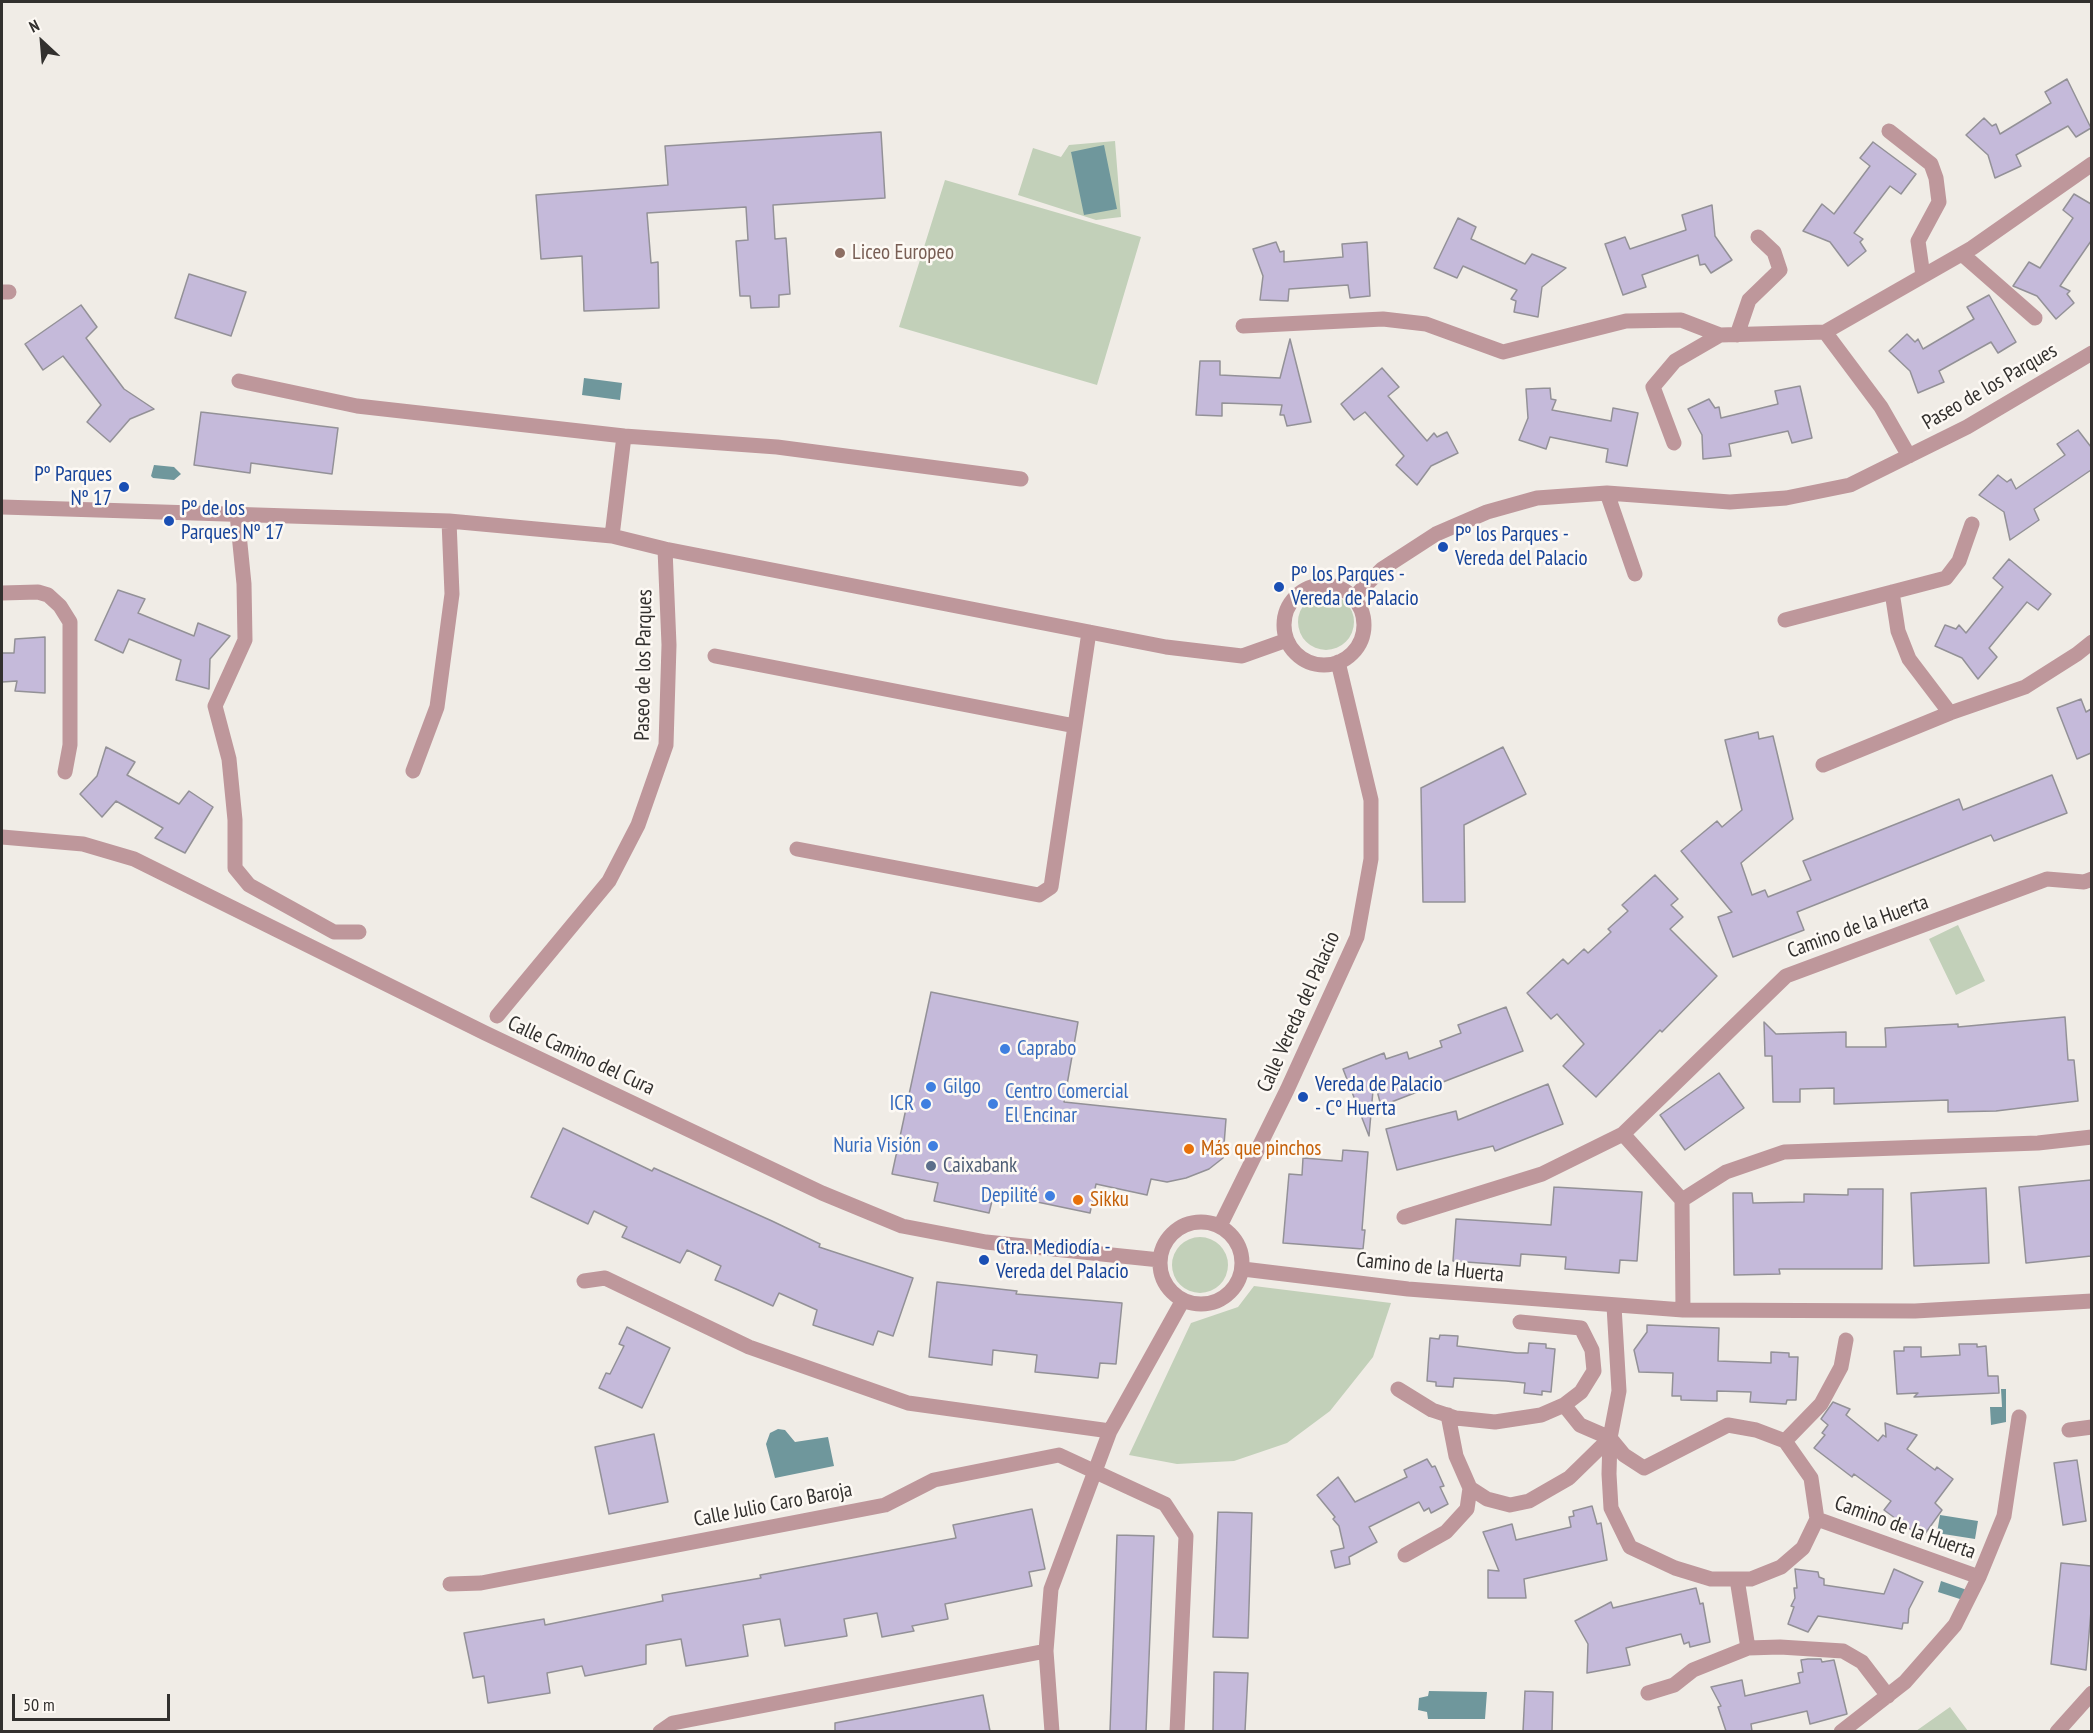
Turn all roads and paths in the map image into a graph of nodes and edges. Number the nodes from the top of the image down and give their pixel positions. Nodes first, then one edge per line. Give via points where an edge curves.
1 (1889, 131) dead end
2 (2091, 164) edge
3 (1758, 237) dead end
4 (1962, 254) junction
5 (1923, 276) junction
6 (2035, 318) dead end
7 (1243, 326) dead end
8 (1825, 332) junction
9 (1720, 335) junction
10 (1737, 335) junction
11 (2091, 353) edge
12 (239, 381) dead end
13 (624, 436) junction
14 (1674, 442) dead end
15 (1909, 456) junction
16 (1021, 479) dead end
17 (1607, 493) junction
18 (2, 507) edge
19 (237, 514) junction
20 (449, 521) junction
21 (1972, 524) dead end
22 (612, 536) junction
23 (665, 549) junction
24 (1635, 574) dead end
25 (1892, 592) junction
26 (2, 593) edge
27 (1354, 597) junction
28 (1785, 620) dead end
29 (1089, 632) junction
30 (1287, 640) junction
31 (2091, 642) edge
32 (715, 656) dead end
33 (1338, 662) junction
34 (1950, 713) junction
35 (1075, 726) junction
36 (1823, 765) dead end
37 (413, 771) dead end
38 (65, 772) dead end
39 (2, 837) edge
40 (797, 849) dead end
41 (2091, 879) edge
42 (359, 933) dead end
43 (497, 1017) dead end
44 (1623, 1134) junction
45 (2091, 1137) edge
46 (1682, 1200) junction
47 (1404, 1217) dead end
48 (1220, 1226) junction
49 (1160, 1260) junction
50 (1243, 1269) junction
51 (584, 1281) dead end
52 (1183, 1300) junction
53 (2091, 1301) edge
54 (1614, 1306) junction
55 (1683, 1310) junction
56 (1520, 1322) dead end
57 (1846, 1340) dead end
58 (1398, 1389) dead end
59 (1564, 1406) junction
60 (1448, 1416) junction
61 (2019, 1417) dead end
62 (2091, 1427) edge
63 (2069, 1430) dead end
64 (1110, 1431) junction
65 (1610, 1438) junction
66 (1785, 1441) junction
67 (1096, 1470) junction
68 (1470, 1488) junction
69 (1817, 1519) junction
70 (1405, 1555) dead end
71 (1979, 1577) junction
72 (1737, 1579) junction
73 (450, 1584) dead end
74 (1748, 1648) junction
75 (1046, 1651) junction
76 (1648, 1693) dead end
77 (2091, 1693) edge
78 (1888, 1696) junction
79 (660, 1731) edge
80 (1052, 1731) edge
81 (1177, 1731) edge
82 (1840, 1731) edge
83 (2057, 1731) edge

1 - 5 street via 1931,164 1935,178 1940,202 1918,241
2 - 4 street
3 - 10 street via 1774,252 1779,270 1749,300
4 - 5 street
4 - 6 street, Paseo de los Parques
5 - 8 street
7 - 9 street via 1383,319 1426,324 1503,352 1626,321 1681,320
8 - 10 street
8 - 15 street, Paseo de los Parques via 1881,407
9 - 10 street
9 - 14 street via 1675,361 1653,387
11 - 15 street, Paseo de los Parques via 1967,427
12 - 13 street via 357,406
13 - 16 street via 777,447
13 - 22 street
15 - 17 street, Paseo de los Parques via 1850,485 1786,498 1730,502
17 - 24 street
17 - 27 street, Paseo de los Parques via 1537,498 1486,512 1436,534 1382,569
18 - 19 street
19 - 20 street
19 - 42 street via 245,640 215,706 229,759 235,868 249,885 334,932
20 - 22 street
20 - 37 street via 452,594 437,707
21 - 25 street via 1959,561 1946,578
22 - 23 street
23 - 29 street
23 - 43 street, Paseo de los Parques via 669,645 666,745 638,825 609,881
25 - 28 street
25 - 34 street via 1898,631 1909,659
26 - 38 street via 48,595 70,622 70,745
27 - 30 street via 1330,585 1316,585 1303,591 1286,612
27 - 33 street via 1361,608 1364,634 1350,656
29 - 30 street via 1242,656
29 - 35 street
30 - 33 street via 1293,650 1314,663
31 - 34 street via 2025,687
32 - 35 street
33 - 48 street, Calle Vereda del Palacio via 1371,800 1371,859 1357,937
34 - 36 street
35 - 40 street via 1050,887 1039,895
39 - 49 street, Calle Camino del Cura via 83,844 134,859 485,1033 822,1193 902,1226 986,1242
41 - 44 street, Camino de la Huerta via 2047,879 1786,976
44 - 46 street
44 - 47 street, Camino de la Huerta via 1542,1174
45 - 46 street via 2038,1143 1784,1152 1726,1172
46 - 55 street
48 - 49 street via 1188,1224 1164,1244
48 - 50 street via 1238,1244
49 - 52 street via 1162,1276 1170,1291
50 - 52 street via 1237,1284 1220,1299 1198,1305
50 - 54 street, Camino de la Huerta via 1408,1289
51 - 64 street via 605,1278 749,1347 908,1403
52 - 64 street
53 - 55 street, Camino de la Huerta via 1915,1311
54 - 55 street, Camino de la Huerta
54 - 65 street, Camino de la Huerta via 1619,1391
56 - 59 street via 1581,1328 1592,1350 1594,1371 1581,1392
57 - 66 street via 1841,1367 1821,1404
58 - 60 street
59 - 60 street via 1542,1415 1495,1422
59 - 65 street via 1580,1425
60 - 68 street via 1456,1456
61 - 71 street, Camino de la Huerta via 2004,1516
62 - 63 street
64 - 67 street
65 - 66 street via 1624,1455 1644,1468 1728,1425
65 - 68 street via 1569,1478 1529,1501 1510,1505 1487,1499
65 - 72 street, Camino de la Huerta via 1611,1508 1630,1547 1711,1579
66 - 69 street, Camino de la Huerta via 1810,1478
67 - 73 street, Calle Julio Caro Baroja via 1059,1455 934,1480 885,1505 481,1583
67 - 75 street via 1051,1590
67 - 81 street, Calle Julio Caro Baroja via 1165,1504 1186,1536
68 - 70 street via 1467,1509 1446,1532
69 - 71 street, Camino de la Huerta
69 - 72 street, Camino de la Huerta via 1803,1548 1781,1567 1751,1580
71 - 78 street, Camino de la Huerta via 1955,1625
72 - 74 street
74 - 76 street via 1694,1670 1674,1685
74 - 78 street via 1843,1651 1862,1662
75 - 79 street via 673,1723
75 - 80 street
77 - 83 street
78 - 82 street, Camino de la Huerta

